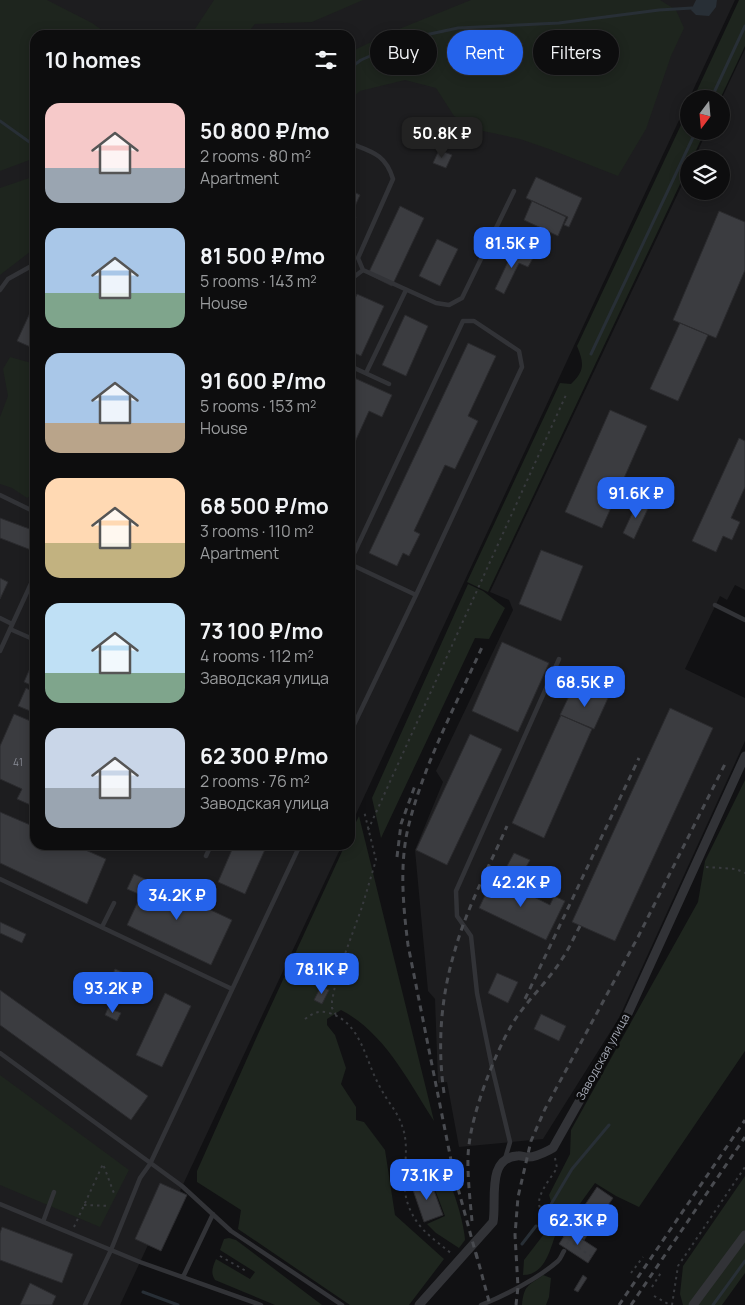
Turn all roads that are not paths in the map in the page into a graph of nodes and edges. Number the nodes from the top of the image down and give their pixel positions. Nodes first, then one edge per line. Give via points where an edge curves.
1 (355, 145) edge
2 (514, 191) dead end
3 (30, 267) edge
4 (363, 270) junction
5 (355, 276) edge
6 (0, 290) edge
7 (406, 290) junction
8 (355, 368) edge
9 (366, 373) junction
10 (389, 384) dead end
11 (0, 495) edge
12 (30, 510) edge
13 (355, 552) edge
14 (355, 565) edge
15 (30, 586) edge
16 (416, 595) junction
17 (715, 605) dead end
18 (0, 618) edge
19 (745, 620) edge
20 (11, 626) junction
21 (30, 637) edge
22 (0, 651) edge
23 (559, 659) dead end
24 (355, 722) edge
25 (745, 756) edge
26 (208, 850) edge
27 (298, 850) edge
28 (206, 856) dead end
29 (0, 879) edge
30 (114, 903) dead end
31 (102, 927) junction
32 (232, 989) junction
33 (0, 1053) edge
34 (505, 1159) junction
35 (150, 1164) junction
36 (54, 1192) dead end
37 (0, 1204) edge
38 (213, 1214) junction
39 (43, 1222) junction
40 (745, 1235) edge
41 (111, 1250) junction
42 (564, 1251) road end
43 (183, 1277) junction
44 (85, 1305) edge
45 (261, 1305) edge
46 (342, 1305) edge
47 (419, 1305) edge
48 (481, 1305) edge
49 (693, 1305) edge

1 - 4 lane via 375,153 389,166 393,179 358,258
2 - 7 lane via 462,298 449,305
3 - 6 lane via 8,279
4 - 5 lane
4 - 7 lane
7 - 9 lane
8 - 9 lane
9 - 10 lane
11 - 12 lane
13 - 16 lane via 463,321 474,320 519,351 522,367
14 - 16 lane
15 - 20 lane
16 - 24 lane
17 - 19 lane
18 - 20 lane
20 - 21 lane
20 - 22 lane
23 - 34 lane via 456,891 456,916 472,936 478,993 510,1142
25 - 34 street, Заводская улица via 625,1020 553,1148 536,1156
26 - 28 lane
27 - 32 lane
29 - 31 lane
30 - 31 lane
31 - 32 lane
32 - 35 lane
33 - 35 lane
34 - 47 street via 495,1178 493,1222
35 - 38 lane via 187,1190
35 - 41 lane via 140,1179
36 - 39 lane
37 - 39 lane
38 - 43 lane
38 - 46 lane via 231,1231
39 - 41 lane
40 - 49 street
41 - 43 lane
41 - 44 lane
42 - 48 lane via 559,1260 534,1277
43 - 45 lane

